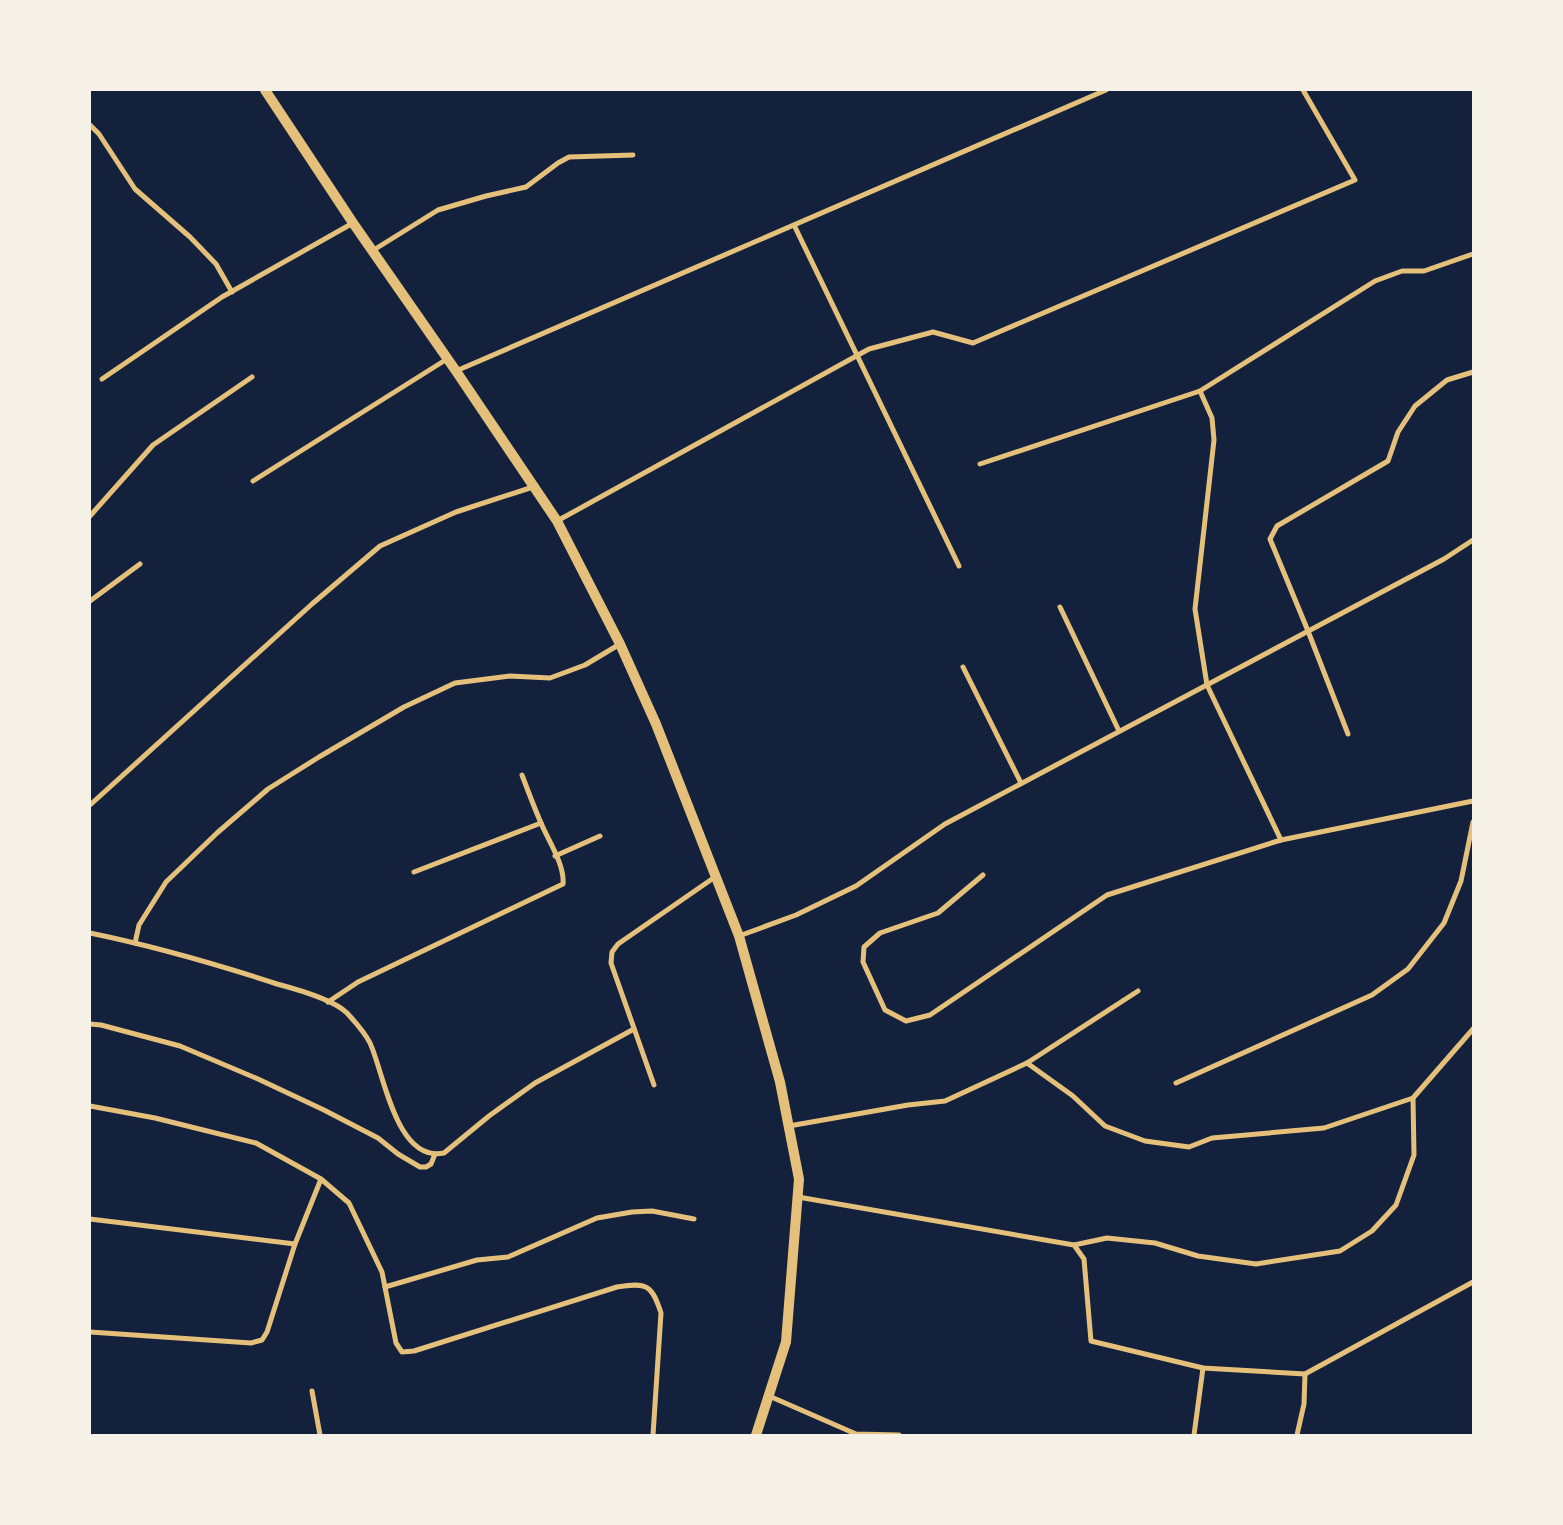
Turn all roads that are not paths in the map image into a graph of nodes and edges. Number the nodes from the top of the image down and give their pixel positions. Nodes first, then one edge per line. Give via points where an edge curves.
1 (265, 90) edge
2 (1106, 90) edge
3 (1303, 90) edge
4 (90, 125) edge
5 (633, 156) dead end
6 (353, 223) junction
7 (794, 225) junction
8 (372, 251) junction
9 (1473, 254) edge
10 (232, 292) junction
11 (857, 355) junction
12 (447, 359) junction
13 (456, 371) junction
14 (1473, 372) edge
15 (252, 377) dead end
16 (102, 379) dead end
17 (1200, 391) junction
18 (980, 464) dead end
19 (253, 481) dead end
20 (534, 486) junction
21 (90, 516) edge
22 (557, 521) junction
23 (1473, 540) edge
24 (140, 564) dead end
25 (959, 566) dead end
26 (90, 601) edge
27 (1060, 607) dead end
28 (1308, 631) junction
29 (620, 644) junction
30 (964, 667) dead end
31 (1207, 685) junction
32 (1119, 731) junction
33 (1348, 734) dead end
34 (522, 775) dead end
35 (1021, 783) junction
36 (1473, 801) edge
37 (90, 804) edge
38 (1473, 822) edge
39 (541, 823) junction
40 (600, 836) dead end
41 (1281, 840) junction
42 (556, 856) junction
43 (414, 872) dead end
44 (984, 875) dead end
45 (715, 877) junction
46 (90, 933) edge
47 (739, 936) junction
48 (134, 943) junction
49 (1138, 991) dead end
50 (328, 1002) junction
51 (90, 1024) edge
52 (634, 1029) junction
53 (1473, 1029) edge
54 (1027, 1064) junction
55 (1176, 1083) dead end
56 (654, 1085) dead end
57 (1413, 1098) junction
58 (90, 1106) edge
59 (788, 1126) junction
60 (435, 1154) junction
61 (321, 1179) junction
62 (798, 1197) junction
63 (90, 1219) edge
64 (694, 1219) dead end
65 (296, 1244) junction
66 (1074, 1246) junction
67 (1473, 1282) edge
68 (385, 1287) junction
69 (90, 1332) edge
70 (1203, 1368) junction
71 (1305, 1374) junction
72 (312, 1391) dead end
73 (768, 1396) junction
74 (320, 1435) edge
75 (653, 1435) edge
76 (756, 1435) edge
77 (899, 1435) edge
78 (1194, 1435) edge
79 (1297, 1435) edge

1 - 6 main road
2 - 7 street
3 - 11 street via 1355,180 973,343 933,332
4 - 10 street via 135,190 216,264
5 - 8 street via 569,157 526,188 438,210
6 - 8 main road
6 - 10 street
7 - 11 street
7 - 13 street
8 - 12 main road
9 - 17 street via 1424,271 1402,271 1374,281
10 - 16 street
11 - 22 street
11 - 25 street
12 - 13 main road
12 - 19 street
13 - 20 main road
14 - 28 street via 1447,380 1415,406 1398,432 1388,461 1277,526 1270,539
15 - 21 street via 153,445
17 - 18 street
17 - 31 street via 1212,418 1214,440 1195,609
20 - 22 main road
20 - 37 street via 456,512 380,546
22 - 29 main road
23 - 28 street via 1444,559
24 - 26 street
27 - 32 street
28 - 31 street
28 - 33 street
29 - 45 main road via 656,724
29 - 48 street via 585,665 550,678 510,676 455,683 404,707 282,780 217,833 166,882 139,925
30 - 35 street
31 - 32 street
31 - 41 street
32 - 35 street
34 - 39 street
35 - 47 street via 945,824 856,886 796,915
36 - 41 street
38 - 55 street via 1462,881 1444,923 1408,969 1372,995
39 - 42 street
39 - 43 street
40 - 42 street
41 - 44 street via 1107,895 930,1015 906,1021 885,1010 863,962 864,947 880,933 938,914
42 - 50 street via 564,876 563,884 358,982
45 - 47 main road
45 - 52 street via 618,944 612,952 611,962
46 - 48 street
47 - 59 main road via 780,1082
48 - 50 street via 218,965
49 - 54 street
50 - 60 street via 343,1009 359,1025 370,1043 405,1134 420,1148
51 - 60 street via 180,1046 324,1110 378,1138 420,1167 426,1168 431,1164
52 - 56 street
52 - 60 street via 534,1083 444,1152
53 - 57 street
54 - 57 street via 1073,1096 1105,1126 1145,1141 1189,1147 1212,1138 1324,1128
54 - 59 street via 945,1101
57 - 66 street via 1414,1156 1396,1205 1372,1231 1340,1251 1256,1264 1198,1256 1155,1243 1107,1238
58 - 61 street via 256,1142
59 - 62 main road via 799,1179
61 - 65 street
61 - 68 street via 349,1203 382,1272
62 - 66 street
62 - 73 main road via 786,1342
63 - 65 street
64 - 68 street via 652,1211 597,1218 508,1257 477,1260
65 - 69 street via 262,1340 251,1343
66 - 70 street via 1084,1259 1092,1341
67 - 71 street
68 - 75 street via 396,1343 402,1352 414,1351 617,1287 635,1284 648,1288 656,1298 661,1314
70 - 71 street
70 - 78 street
71 - 79 street via 1304,1404
72 - 74 street
73 - 76 main road
73 - 77 street via 856,1434

